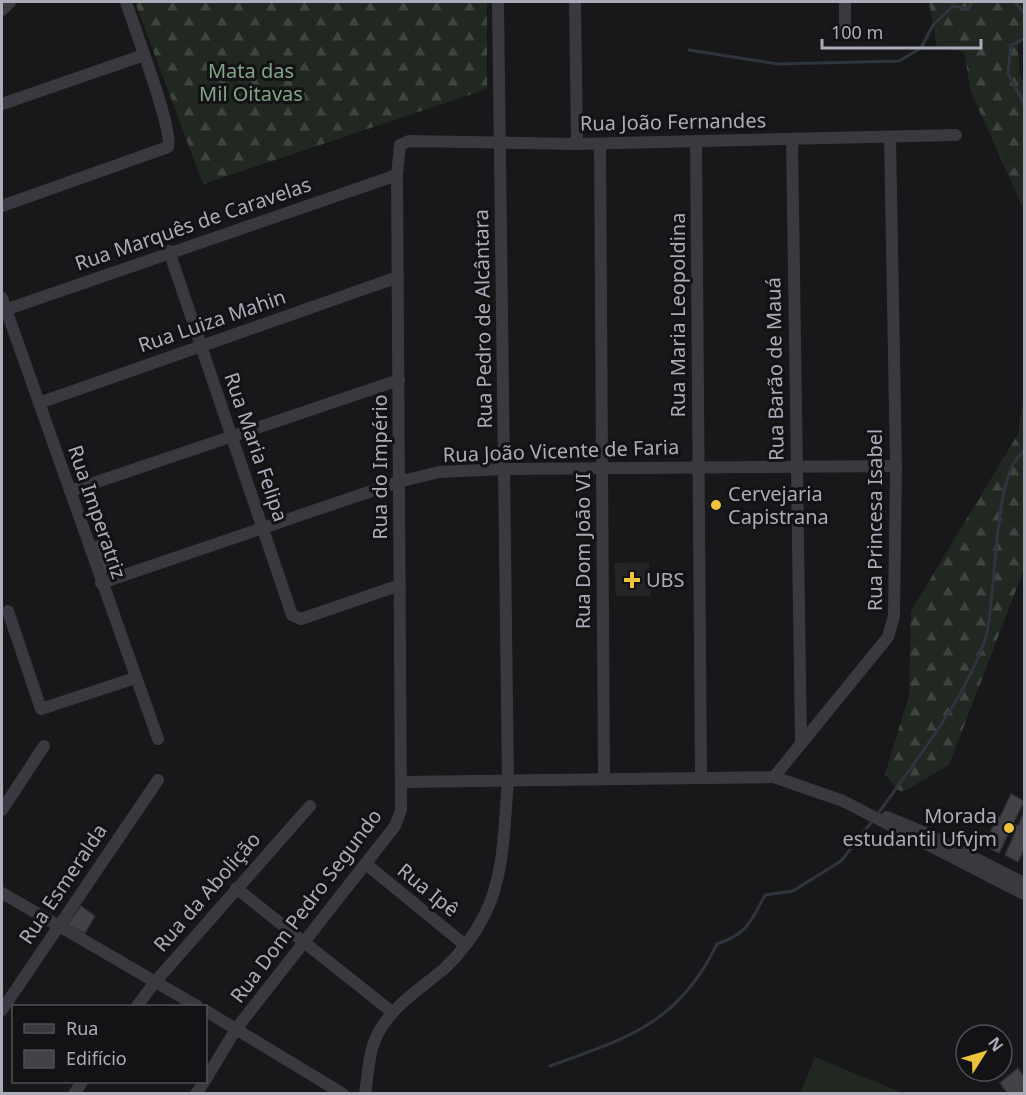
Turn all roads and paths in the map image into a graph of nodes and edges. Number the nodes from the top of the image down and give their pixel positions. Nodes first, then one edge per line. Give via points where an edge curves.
1 (10, 2) edge
2 (126, 2) edge
3 (498, 2) edge
4 (575, 2) edge
5 (845, 2) edge
6 (2, 10) edge
7 (844, 33) dead end
8 (144, 55) junction
9 (2, 104) edge
10 (956, 135) dead end
11 (890, 137) junction
12 (792, 139) junction
13 (696, 141) junction
14 (577, 144) junction
15 (600, 144) junction
16 (499, 145) junction
17 (398, 153) joint
18 (397, 175) junction
19 (2, 206) edge
20 (170, 251) junction
21 (398, 277) junction
22 (3, 306) edge
23 (201, 344) junction
24 (399, 380) junction
25 (39, 403) junction
26 (232, 436) junction
27 (699, 466) junction
28 (896, 466) junction
29 (796, 467) junction
30 (603, 468) junction
31 (505, 469) junction
32 (399, 482) junction
33 (70, 491) junction
34 (263, 527) junction
35 (101, 583) junction
36 (400, 585) junction
37 (8, 611) dead end
38 (135, 678) junction
39 (158, 739) dead end
40 (801, 742) junction
41 (44, 746) dead end
42 (701, 777) junction
43 (774, 777) junction
44 (603, 778) junction
45 (158, 780) dead end
46 (508, 781) junction
47 (402, 782) junction
48 (310, 806) dead end
49 (2, 810) edge
50 (875, 816) junction
51 (366, 864) junction
52 (1024, 883) edge
53 (236, 888) junction
54 (2, 893) edge
55 (1024, 894) edge
56 (59, 926) junction
57 (305, 941) junction
58 (465, 945) junction
59 (155, 982) junction
60 (138, 1005) edge
61 (195, 1005) edge
62 (2, 1010) edge
63 (207, 1012) edge
64 (392, 1012) junction
65 (236, 1029) junction
66 (207, 1077) edge
67 (343, 1094) edge
68 (365, 1094) edge

1 - 6 street
2 - 8 street
3 - 16 street, Rua Pedro de Alcântara
4 - 14 street
5 - 7 street
8 - 9 street
8 - 19 street via 169,144 163,150
10 - 11 street, Rua João Fernandes
11 - 12 street, Rua João Fernandes
11 - 28 street, Rua Princesa Isabel
12 - 13 street, Rua João Fernandes
12 - 29 street, Rua Barão de Mauá
13 - 15 street, Rua João Fernandes
13 - 27 street, Rua Maria Leopoldina
14 - 15 street, Rua João Fernandes
14 - 16 street, Rua João Fernandes
15 - 30 street, Rua Dom João VI
16 - 17 street, Rua João Fernandes via 407,141 400,145
16 - 31 street, Rua Pedro de Alcântara
17 - 18 street, Rua do Império
18 - 20 street, Rua Marquês de Caravelas
18 - 21 street, Rua do Império
20 - 22 street, Rua Marquês de Caravelas
20 - 23 street, Rua Maria Felipa
21 - 23 street, Rua Luiza Mahin
21 - 24 street, Rua do Império
22 - 25 street, Rua Imperatriz
23 - 25 street, Rua Luiza Mahin
23 - 26 street, Rua Maria Felipa
24 - 26 street
24 - 32 street, Rua do Império
25 - 33 street, Rua Imperatriz
26 - 33 street
26 - 34 street, Rua Maria Felipa
27 - 29 street, Rua João Vicente de Faria
27 - 30 street, Rua João Vicente de Faria
27 - 42 street, Rua Maria Leopoldina
28 - 29 street, Rua João Vicente de Faria
28 - 40 street, Rua Princesa Isabel via 892,630
29 - 40 street, Rua Barão de Mauá
30 - 31 street, Rua João Vicente de Faria
30 - 44 street, Rua Dom João VI
31 - 32 street, Rua João Vicente de Faria via 439,472
31 - 46 street, Rua Pedro de Alcântara
32 - 34 street, Rua João Vicente de Faria
32 - 36 street, Rua do Império
33 - 35 street, Rua Imperatriz
34 - 35 street, Rua João Vicente de Faria
34 - 36 street, Rua Maria Felipa via 292,615 301,619
35 - 38 street, Rua Imperatriz
36 - 47 street, Rua do Império
37 - 38 street via 41,709
38 - 39 street, Rua Imperatriz
40 - 43 street, Rua Princesa Isabel
41 - 49 street
42 - 43 street
42 - 44 street
43 - 50 street via 829,795
44 - 46 street
45 - 56 street, Rua Esmeralda
46 - 47 street
46 - 58 street, Rua Pedro de Alcântara via 494,893
47 - 51 street, Rua Dom Pedro Segundo via 398,821
48 - 53 street, Rua da Abolição
50 - 52 street via 923,832
50 - 55 street
51 - 57 street, Rua Dom Pedro Segundo
51 - 58 street, Rua Ipê
53 - 57 street
53 - 59 street, Rua da Abolição
54 - 56 street
56 - 59 street
56 - 62 street, Rua Esmeralda
57 - 64 street
57 - 65 street, Rua Dom Pedro Segundo
58 - 64 street, Rua Pedro de Alcântara
59 - 60 street, Rua da Abolição
59 - 61 street
63 - 65 street
64 - 68 street, Rua Pedro de Alcântara via 373,1045
65 - 66 street, Rua Dom Pedro Segundo
65 - 67 street

